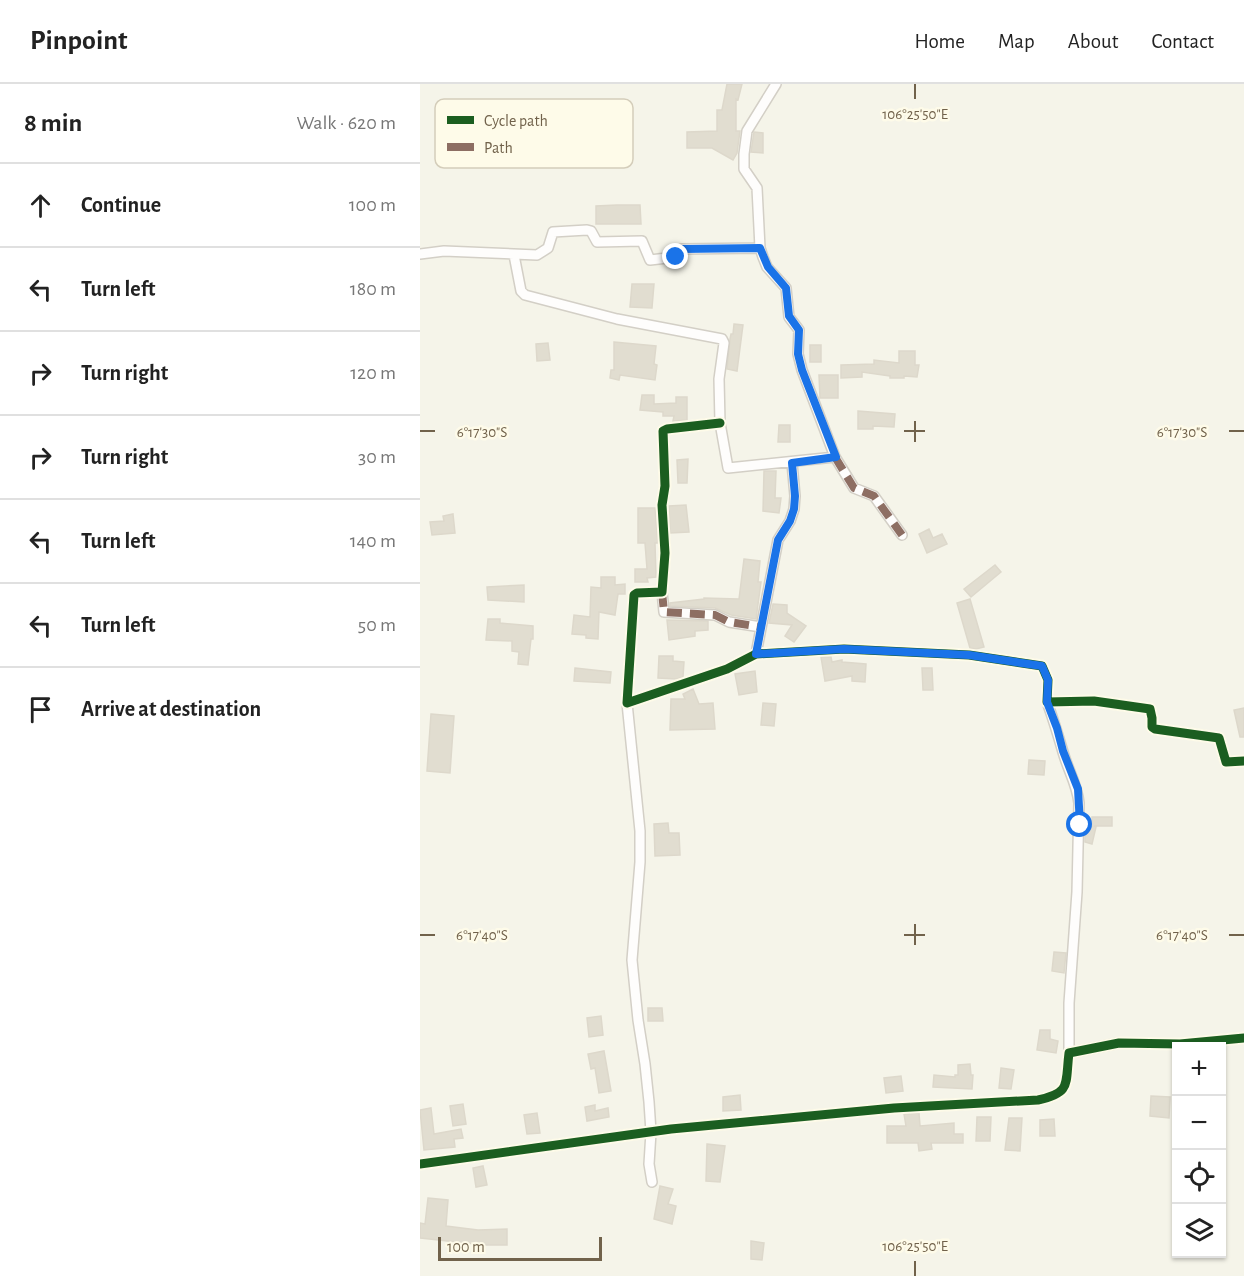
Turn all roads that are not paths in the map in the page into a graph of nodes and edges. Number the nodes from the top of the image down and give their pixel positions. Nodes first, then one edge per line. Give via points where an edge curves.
1 (776, 84) edge
2 (760, 248) junction
3 (420, 254) edge
4 (514, 255) junction
5 (720, 423) junction
6 (836, 457) junction
7 (792, 463) junction
8 (902, 535) dead end
9 (662, 592) junction
10 (761, 627) junction
11 (756, 654) junction
12 (1047, 702) junction
13 (627, 703) junction
14 (1244, 761) edge
15 (1244, 1038) edge
16 (1069, 1053) junction
17 (651, 1132) junction
18 (420, 1164) edge
19 (652, 1182) dead end

1 - 2 street via 750,125 744,154 744,170 757,188
2 - 4 street via 682,249 676,257 650,260 642,241 597,242 588,230 555,231 548,248 538,255
2 - 6 street via 768,267 786,288 789,316 799,330 802,370
3 - 4 street via 444,251
4 - 5 street via 525,295 617,319 722,339
5 - 7 street via 728,468
5 - 9 street via 663,431
6 - 7 street
6 - 8 street via 854,488 874,496
7 - 10 street via 794,509 778,540
9 - 10 street via 664,612 712,615
9 - 13 street via 634,595
10 - 11 street
11 - 12 street via 844,649 969,655 1042,666 1048,680
11 - 13 street via 727,669
12 - 14 street via 1094,701 1150,709 1152,727 1219,738 1226,762
12 - 16 street via 1078,789 1079,803
13 - 17 street via 640,831 632,960
15 - 16 street via 1180,1044 1119,1043
16 - 17 street via 1064,1089 1056,1096 1038,1101 894,1108
17 - 18 street
17 - 19 street

